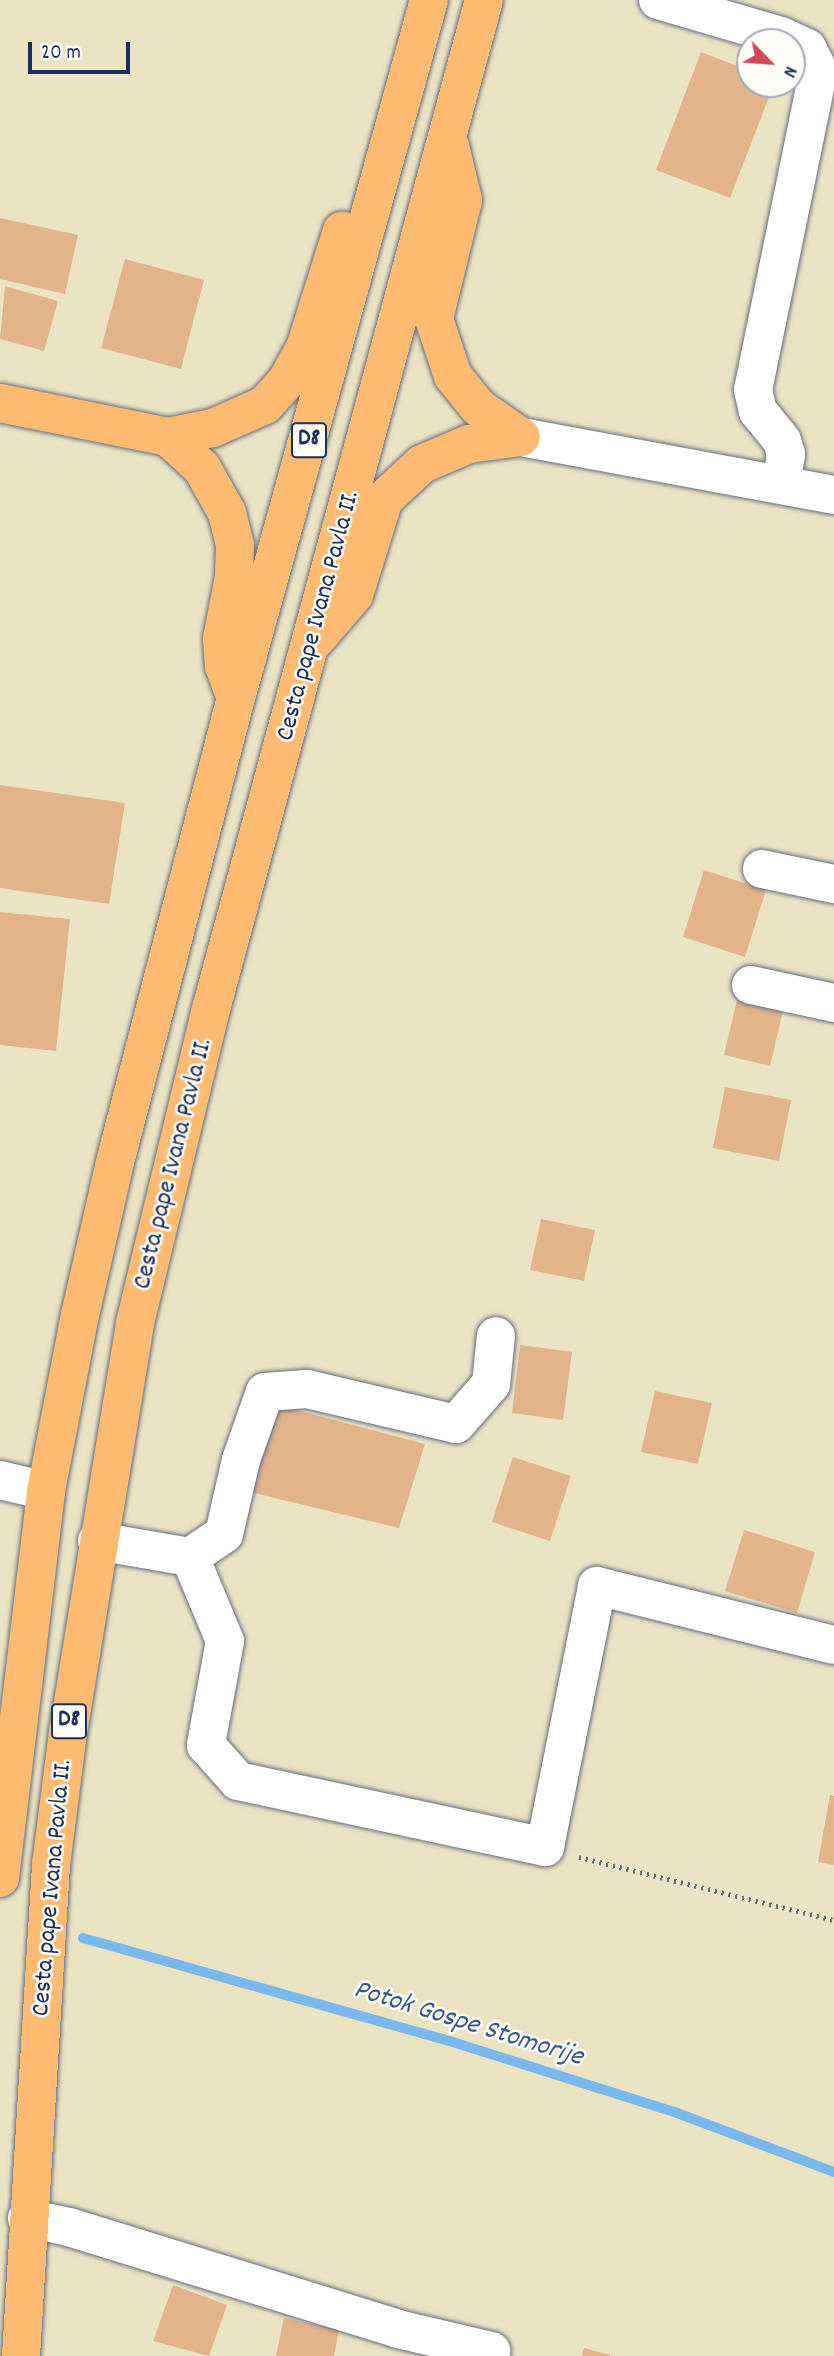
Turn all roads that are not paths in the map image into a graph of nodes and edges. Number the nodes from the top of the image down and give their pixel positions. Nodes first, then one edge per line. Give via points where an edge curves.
1 (429, 0) edge
2 (484, 0) edge
3 (658, 0) edge
4 (449, 141) junction
5 (382, 182) junction
6 (0, 403) edge
7 (521, 437) junction
8 (168, 438) junction
9 (781, 485) junction
10 (834, 495) edge
11 (310, 645) junction
12 (236, 698) junction
13 (762, 869) dead end
14 (834, 884) edge
15 (751, 985) dead end
16 (834, 1003) edge
17 (496, 1336) dead end
18 (0, 1480) edge
19 (46, 1492) junction
20 (97, 1541) junction
21 (190, 1557) junction
22 (834, 1644) edge
23 (0, 1878) edge
24 (27, 2218) junction
25 (491, 2350) dead end
26 (21, 2356) edge

1 - 5 main road, Cesta pape Ivana Pavla II. / D8
2 - 4 main road, Cesta pape Ivana Pavla II. / D8
3 - 9 street via 781,36 807,48 815,64 816,83 753,390 758,411 782,441 786,454
4 - 7 main road via 463,200 434,319 453,376 478,407
4 - 11 main road, Cesta pape Ivana Pavla II. / D8
5 - 8 main road via 347,216 304,348 286,382 265,405 213,428
5 - 12 main road, Cesta pape Ivana Pavla II. / D8
6 - 8 main road
7 - 9 street
7 - 11 main road via 468,444 422,464 384,499 354,595
8 - 12 main road via 202,468 227,513 235,545 234,577 222,639 224,666
9 - 10 street
11 - 20 main road, Cesta pape Ivana Pavla II. / D8 via 211,1009 135,1323
12 - 19 main road, Cesta pape Ivana Pavla II. / D8 via 115,1162
13 - 14 street
15 - 16 street
17 - 21 street via 491,1384 456,1424 307,1389 265,1392 241,1460 224,1534
18 - 19 street
19 - 23 main road, Cesta pape Ivana Pavla II. / D8
20 - 21 street
20 - 24 main road, Cesta pape Ivana Pavla II. / D8 via 51,1865
21 - 22 street via 225,1641 205,1745 238,1781 545,1847 597,1586
24 - 25 street via 398,2329
24 - 26 main road, Cesta pape Ivana Pavla II. / D8

